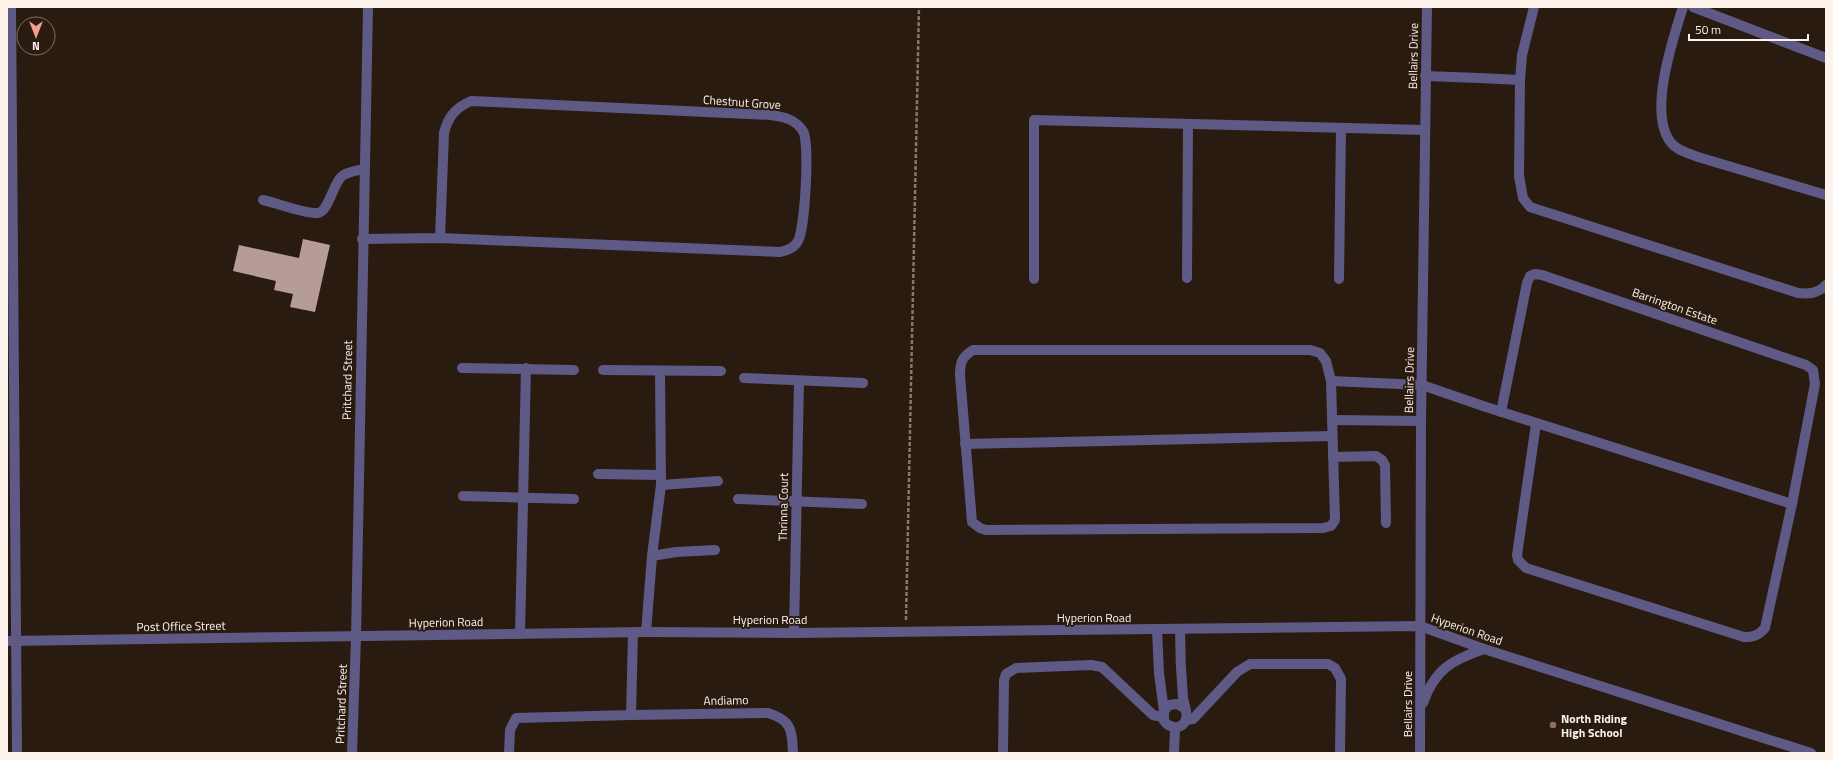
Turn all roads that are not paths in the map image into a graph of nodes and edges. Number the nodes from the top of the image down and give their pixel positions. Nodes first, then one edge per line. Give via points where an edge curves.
1 (11, 7) edge
2 (368, 7) edge
3 (1427, 7) edge
4 (1534, 7) edge
5 (1684, 7) edge
6 (1693, 7) edge
7 (1826, 58) edge
8 (1425, 76) junction
9 (1520, 80) junction
10 (1188, 124) junction
11 (1341, 128) junction
12 (1425, 130) junction
13 (364, 170) junction
14 (1826, 195) edge
15 (263, 200) dead end
16 (440, 238) junction
17 (362, 239) junction
18 (1187, 278) dead end
19 (1034, 279) dead end
20 (1339, 279) dead end
21 (1826, 285) edge
22 (462, 368) dead end
23 (526, 368) junction
24 (574, 370) dead end
25 (603, 370) dead end
26 (721, 371) dead end
27 (660, 372) junction
28 (744, 378) dead end
29 (799, 381) junction
30 (1331, 381) junction
31 (863, 384) dead end
32 (1422, 385) junction
33 (1502, 412) junction
34 (1332, 420) junction
35 (1421, 421) junction
36 (1536, 424) junction
37 (1332, 436) junction
38 (965, 444) junction
39 (1333, 457) junction
40 (598, 474) dead end
41 (661, 480) junction
42 (718, 481) dead end
43 (463, 496) dead end
44 (523, 497) junction
45 (574, 499) dead end
46 (738, 500) dead end
47 (796, 503) junction
48 (862, 504) dead end
49 (1792, 504) junction
50 (1386, 523) dead end
51 (715, 550) dead end
52 (652, 556) junction
53 (1420, 626) junction
54 (1180, 629) junction
55 (1157, 630) junction
56 (633, 632) junction
57 (646, 632) junction
58 (794, 633) junction
59 (520, 634) junction
60 (356, 636) junction
61 (11, 641) edge
62 (1484, 649) junction
63 (1184, 708) junction
64 (1420, 711) junction
65 (631, 714) junction
66 (1163, 714) junction
67 (1186, 720) junction
68 (1175, 728) junction
69 (17, 753) edge
70 (352, 753) edge
71 (509, 753) edge
72 (793, 753) edge
73 (1003, 753) edge
74 (1174, 753) edge
75 (1340, 753) edge
76 (1420, 753) edge
77 (1811, 753) edge

1 - 61 street
2 - 13 street, Pritchard Street
3 - 8 street, Bellairs Drive
4 - 9 street via 1522,55
5 - 14 street via 1664,79 1662,118 1670,142 1698,157
6 - 7 street
8 - 9 street
8 - 12 street, Bellairs Drive
9 - 21 street via 1519,176 1523,198 1530,207 1798,293 1810,294 1820,291
10 - 11 street
10 - 18 street
10 - 19 street via 1034,120
11 - 12 street
11 - 20 street
12 - 32 street, Bellairs Drive
13 - 15 street via 341,177 325,209 320,213
13 - 17 street, Pritchard Street
16 - 16 street, Chestnut Grove via 780,252 790,250 797,243 803,222 806,154 804,132 798,124 788,118 771,115 471,102 461,105 452,114 444,133
16 - 17 street, Chestnut Grove
17 - 60 street, Pritchard Street
22 - 23 street
23 - 24 street
23 - 44 street
25 - 27 street
26 - 27 street
27 - 41 street
28 - 29 street
29 - 31 street
29 - 47 street, Thrinna Court
30 - 32 street
30 - 34 street
30 - 38 street via 1326,361 1320,353 1310,350 973,350 965,355 960,363
32 - 33 street
32 - 35 street, Bellairs Drive
33 - 36 street
33 - 49 street, Barrington Estate via 1527,282 1530,276 1542,275 1806,364 1813,370 1815,384
34 - 35 street
34 - 37 street
35 - 53 street, Bellairs Drive
36 - 49 street
36 - 49 street, Barrington Estate via 1517,555 1521,565 1736,634 1753,637 1765,628
37 - 38 street
37 - 39 street
38 - 39 street via 972,522 986,530 1323,528 1330,526 1335,520
39 - 50 street via 1376,456 1382,460 1385,465
40 - 41 street
41 - 42 street
41 - 52 street
43 - 44 street
44 - 45 street
44 - 59 street
46 - 47 street
47 - 48 street
47 - 58 street, Thrinna Court
51 - 52 street
52 - 57 street
53 - 54 street, Hyperion Road
53 - 62 street, Hyperion Road
53 - 64 street, Bellairs Drive
54 - 55 street, Hyperion Road
54 - 63 street
55 - 58 street, Hyperion Road via 906,630
55 - 66 street
56 - 57 street, Hyperion Road
56 - 59 street, Hyperion Road
56 - 65 street
57 - 58 street, Hyperion Road
59 - 60 street, Hyperion Road
60 - 61 street, Post Office Street
60 - 70 street, Pritchard Street
61 - 69 street
62 - 64 street via 1464,656 1440,671 1432,681
62 - 77 street, Hyperion Road
63 - 66 street via 1173,704 1166,708
63 - 67 street
64 - 76 street, Bellairs Drive
65 - 71 street, Andiamo via 516,718 510,730
65 - 72 street, Andiamo via 768,713 787,722 791,731
66 - 68 street via 1167,725
66 - 73 street via 1153,715 1102,667 1090,665 1016,668 1006,674 1004,680
67 - 68 street via 1182,726
67 - 75 street via 1193,719 1237,672 1250,664 1328,664 1335,668 1340,679
68 - 74 street

